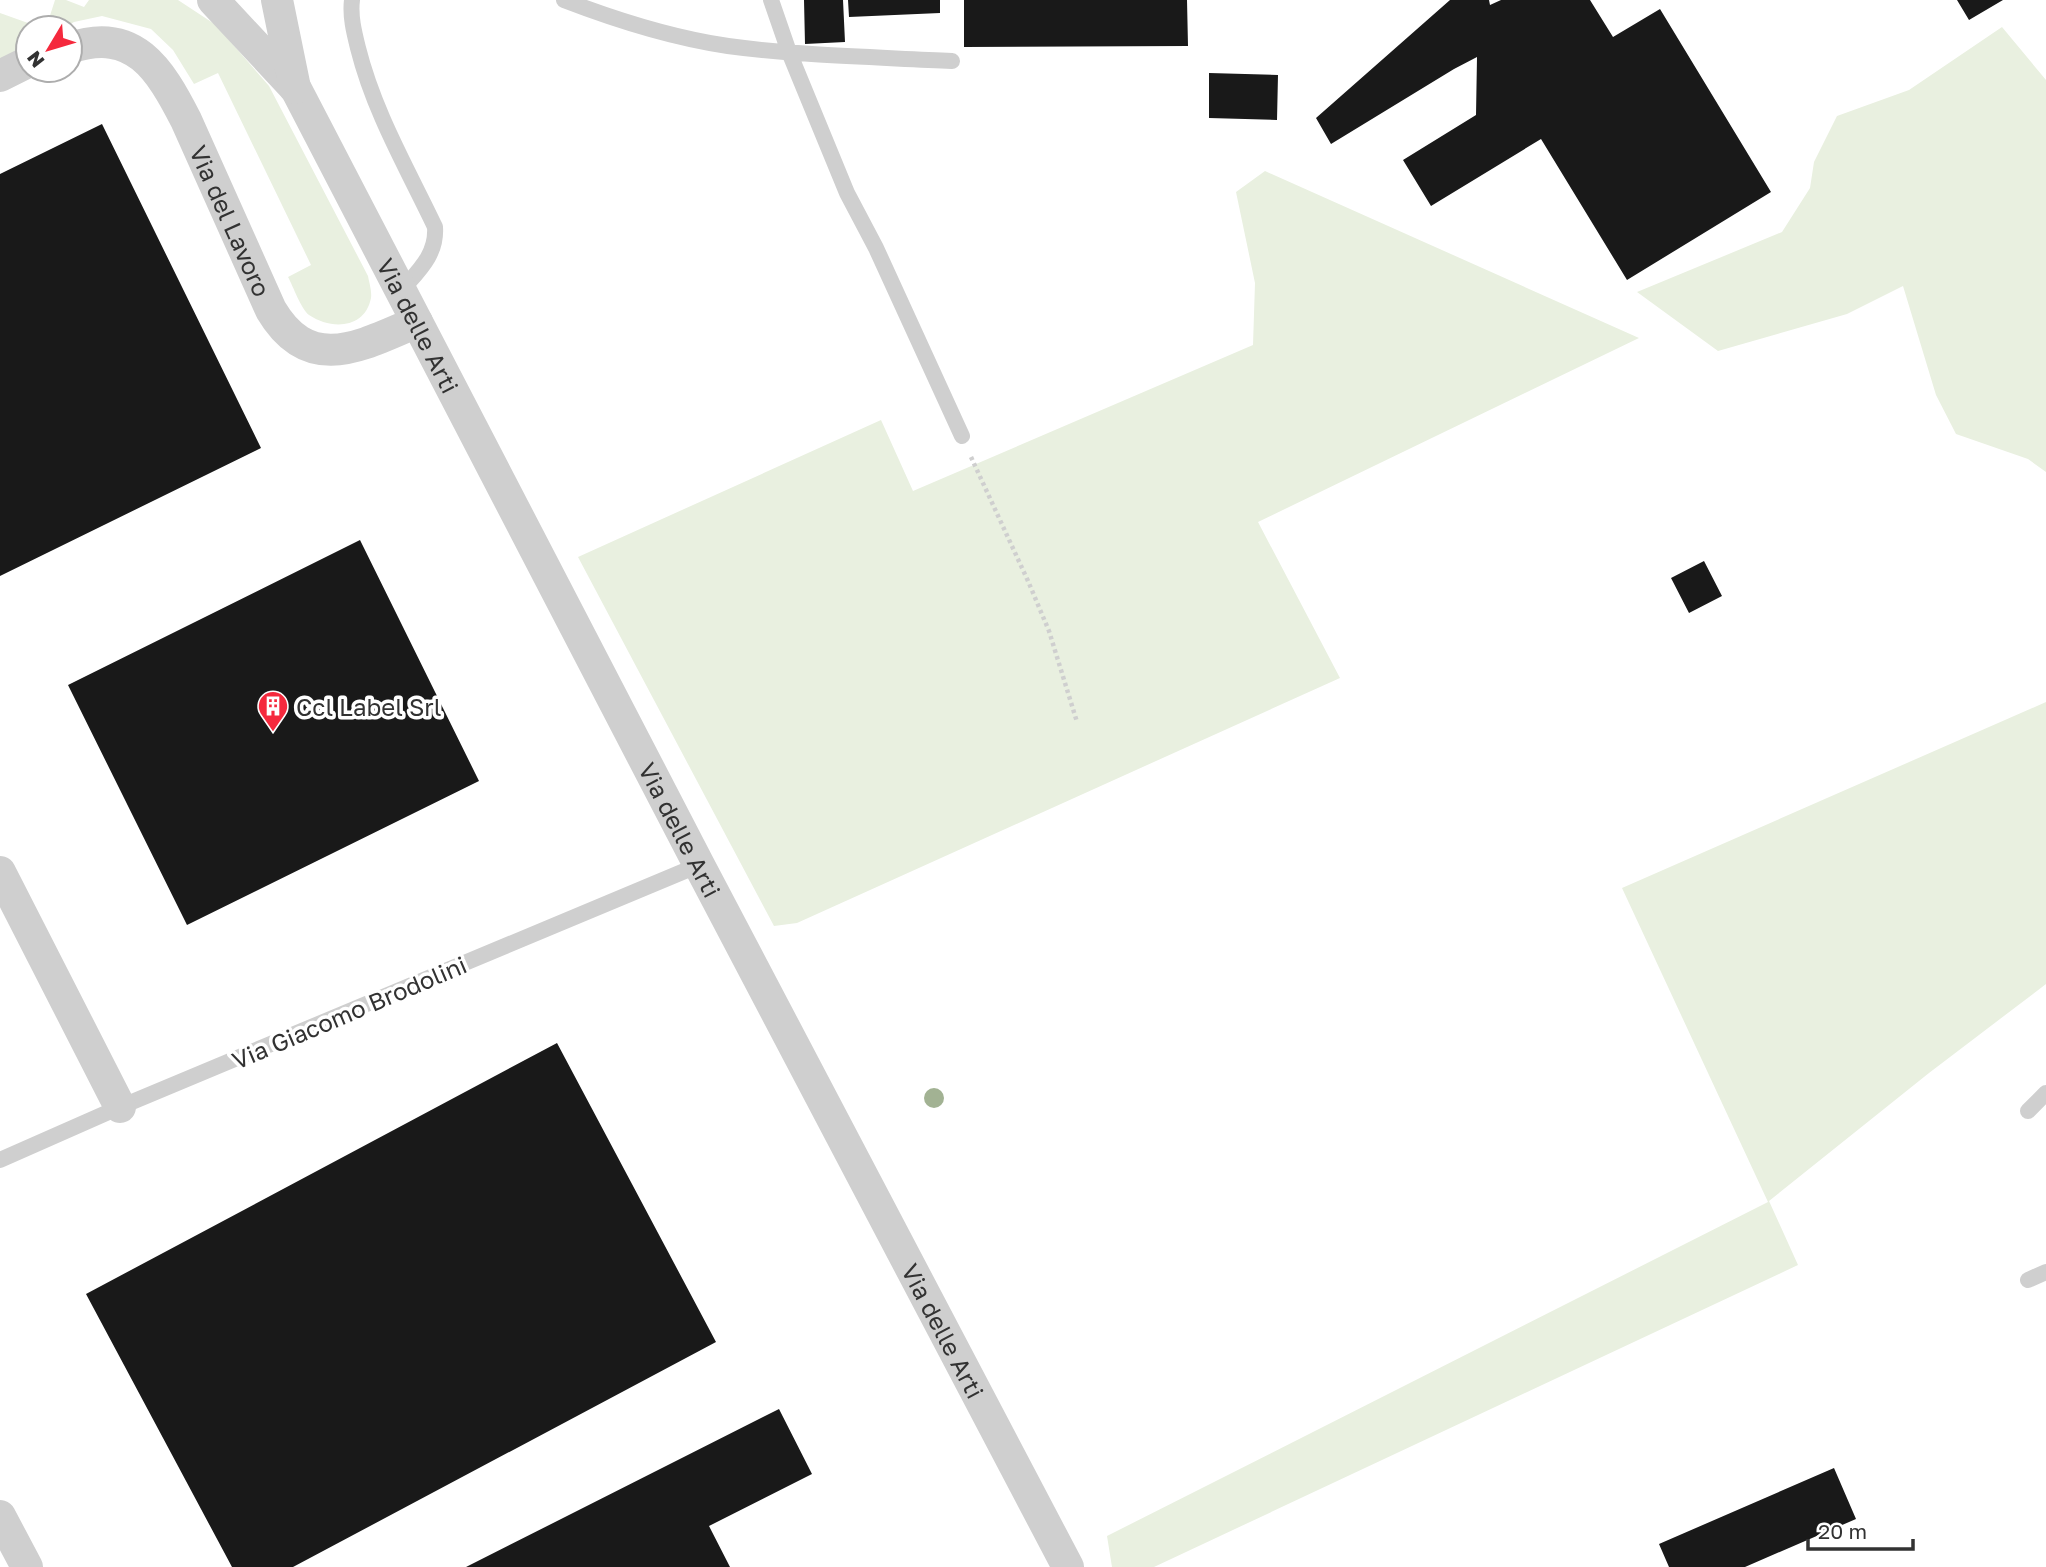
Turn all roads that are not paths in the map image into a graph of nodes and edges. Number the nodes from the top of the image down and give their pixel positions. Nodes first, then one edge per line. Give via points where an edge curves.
1 (212, 0) edge
2 (277, 0) edge
3 (352, 0) edge
4 (564, 0) edge
5 (771, 0) edge
6 (84, 43) edge
7 (789, 52) junction
8 (952, 61) dead end
9 (296, 89) junction
10 (401, 291) junction
11 (417, 322) junction
12 (962, 436) road end
13 (699, 866) junction
14 (0, 872) edge
15 (2046, 1093) edge
16 (120, 1107) junction
17 (2028, 1111) dead end
18 (0, 1160) edge
19 (2046, 1272) edge
20 (2028, 1280) dead end
21 (0, 1516) edge
22 (27, 1567) edge
23 (1068, 1567) edge

1 - 9 street, Via delle Arti
2 - 9 street, Via delle Arti
3 - 10 lane via 354,34 370,89 435,227 429,258
4 - 7 lane via 674,35
5 - 7 lane
6 - 11 street, Via del Lavoro via 115,42 157,70 186,120 271,310 293,336 324,351 346,349
7 - 8 lane
7 - 12 lane via 847,193
9 - 10 street, Via delle Arti
10 - 11 street, Via delle Arti
11 - 13 street, Via delle Arti
13 - 16 lane, Via Giacomo Brodolini
13 - 23 street, Via delle Arti
14 - 16 street
15 - 17 lane
16 - 18 lane, Via Giacomo Brodolini
19 - 20 lane
21 - 22 street

